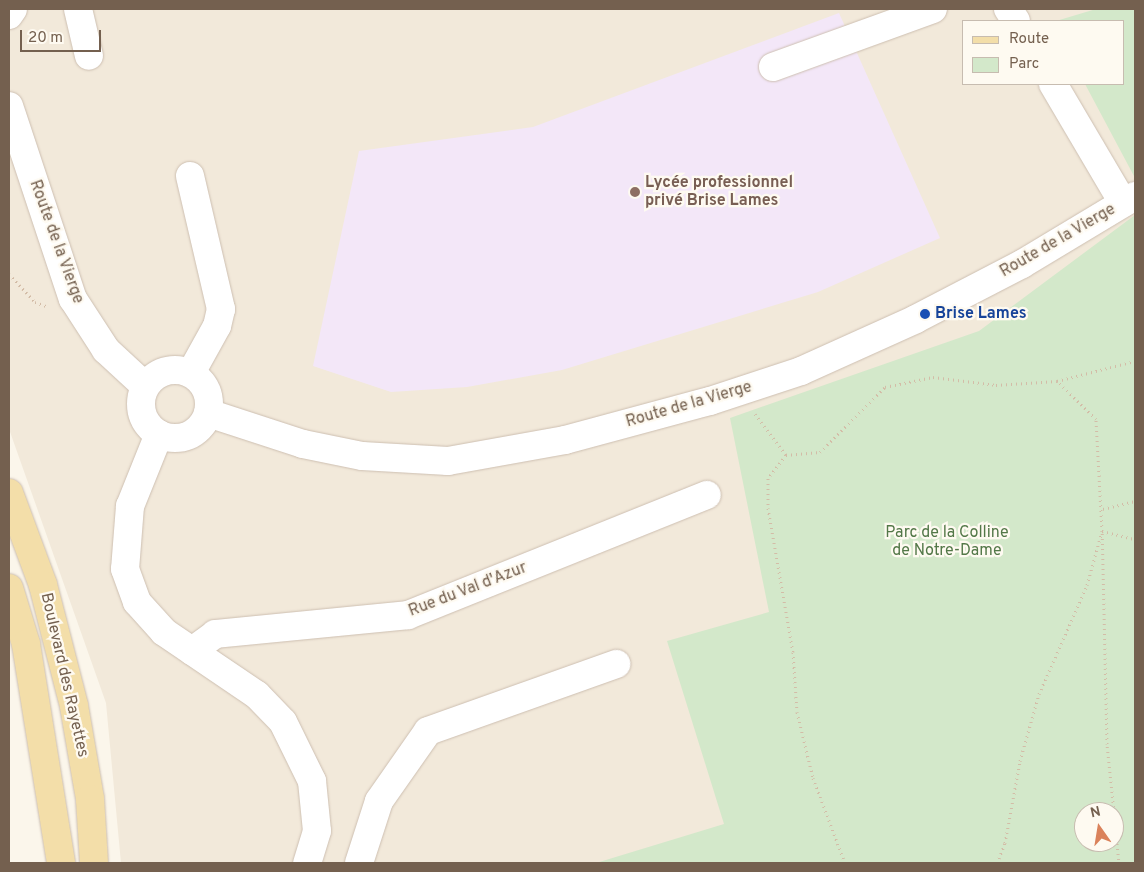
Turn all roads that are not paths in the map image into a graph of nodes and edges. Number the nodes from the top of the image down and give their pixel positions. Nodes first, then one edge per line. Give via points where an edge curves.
1 (13, 9) edge
2 (78, 9) edge
3 (933, 9) edge
4 (1008, 9) edge
5 (9, 15) edge
6 (1015, 20) edge
7 (89, 56) dead end
8 (773, 67) dead end
9 (1054, 85) edge
10 (9, 106) edge
11 (190, 176) dead end
12 (1129, 199) edge
13 (191, 373) junction
14 (145, 386) junction
15 (208, 413) junction
16 (159, 434) junction
17 (9, 493) edge
18 (707, 495) dead end
19 (9, 588) edge
20 (192, 651) junction
21 (616, 664) dead end
22 (61, 863) edge
23 (94, 863) edge
24 (307, 863) edge
25 (359, 863) edge

1 - 5 street
2 - 7 street
3 - 8 street
4 - 6 street
9 - 12 street
10 - 14 street, Route de la Vierge via 73,299 106,350
11 - 13 street via 221,309 217,326
12 - 15 street, Route de la Vierge via 1022,264 801,371 565,440 448,461 362,456 303,444
13 - 14 street via 161,372
13 - 15 street via 199,378 208,394
14 - 16 street via 141,408 144,418
15 - 16 street via 204,422 189,435 179,438
16 - 20 street via 130,506 125,569 137,602 164,632
17 - 23 main road, Boulevard des Rayettes via 43,585 74,706 90,799
18 - 20 street, Rue du Val d'Azur via 408,615 215,634
19 - 22 main road, Boulevard des Rayettes via 26,644
20 - 24 street via 257,695 283,722 300,751 312,781 317,831
21 - 25 street via 428,731 379,802

